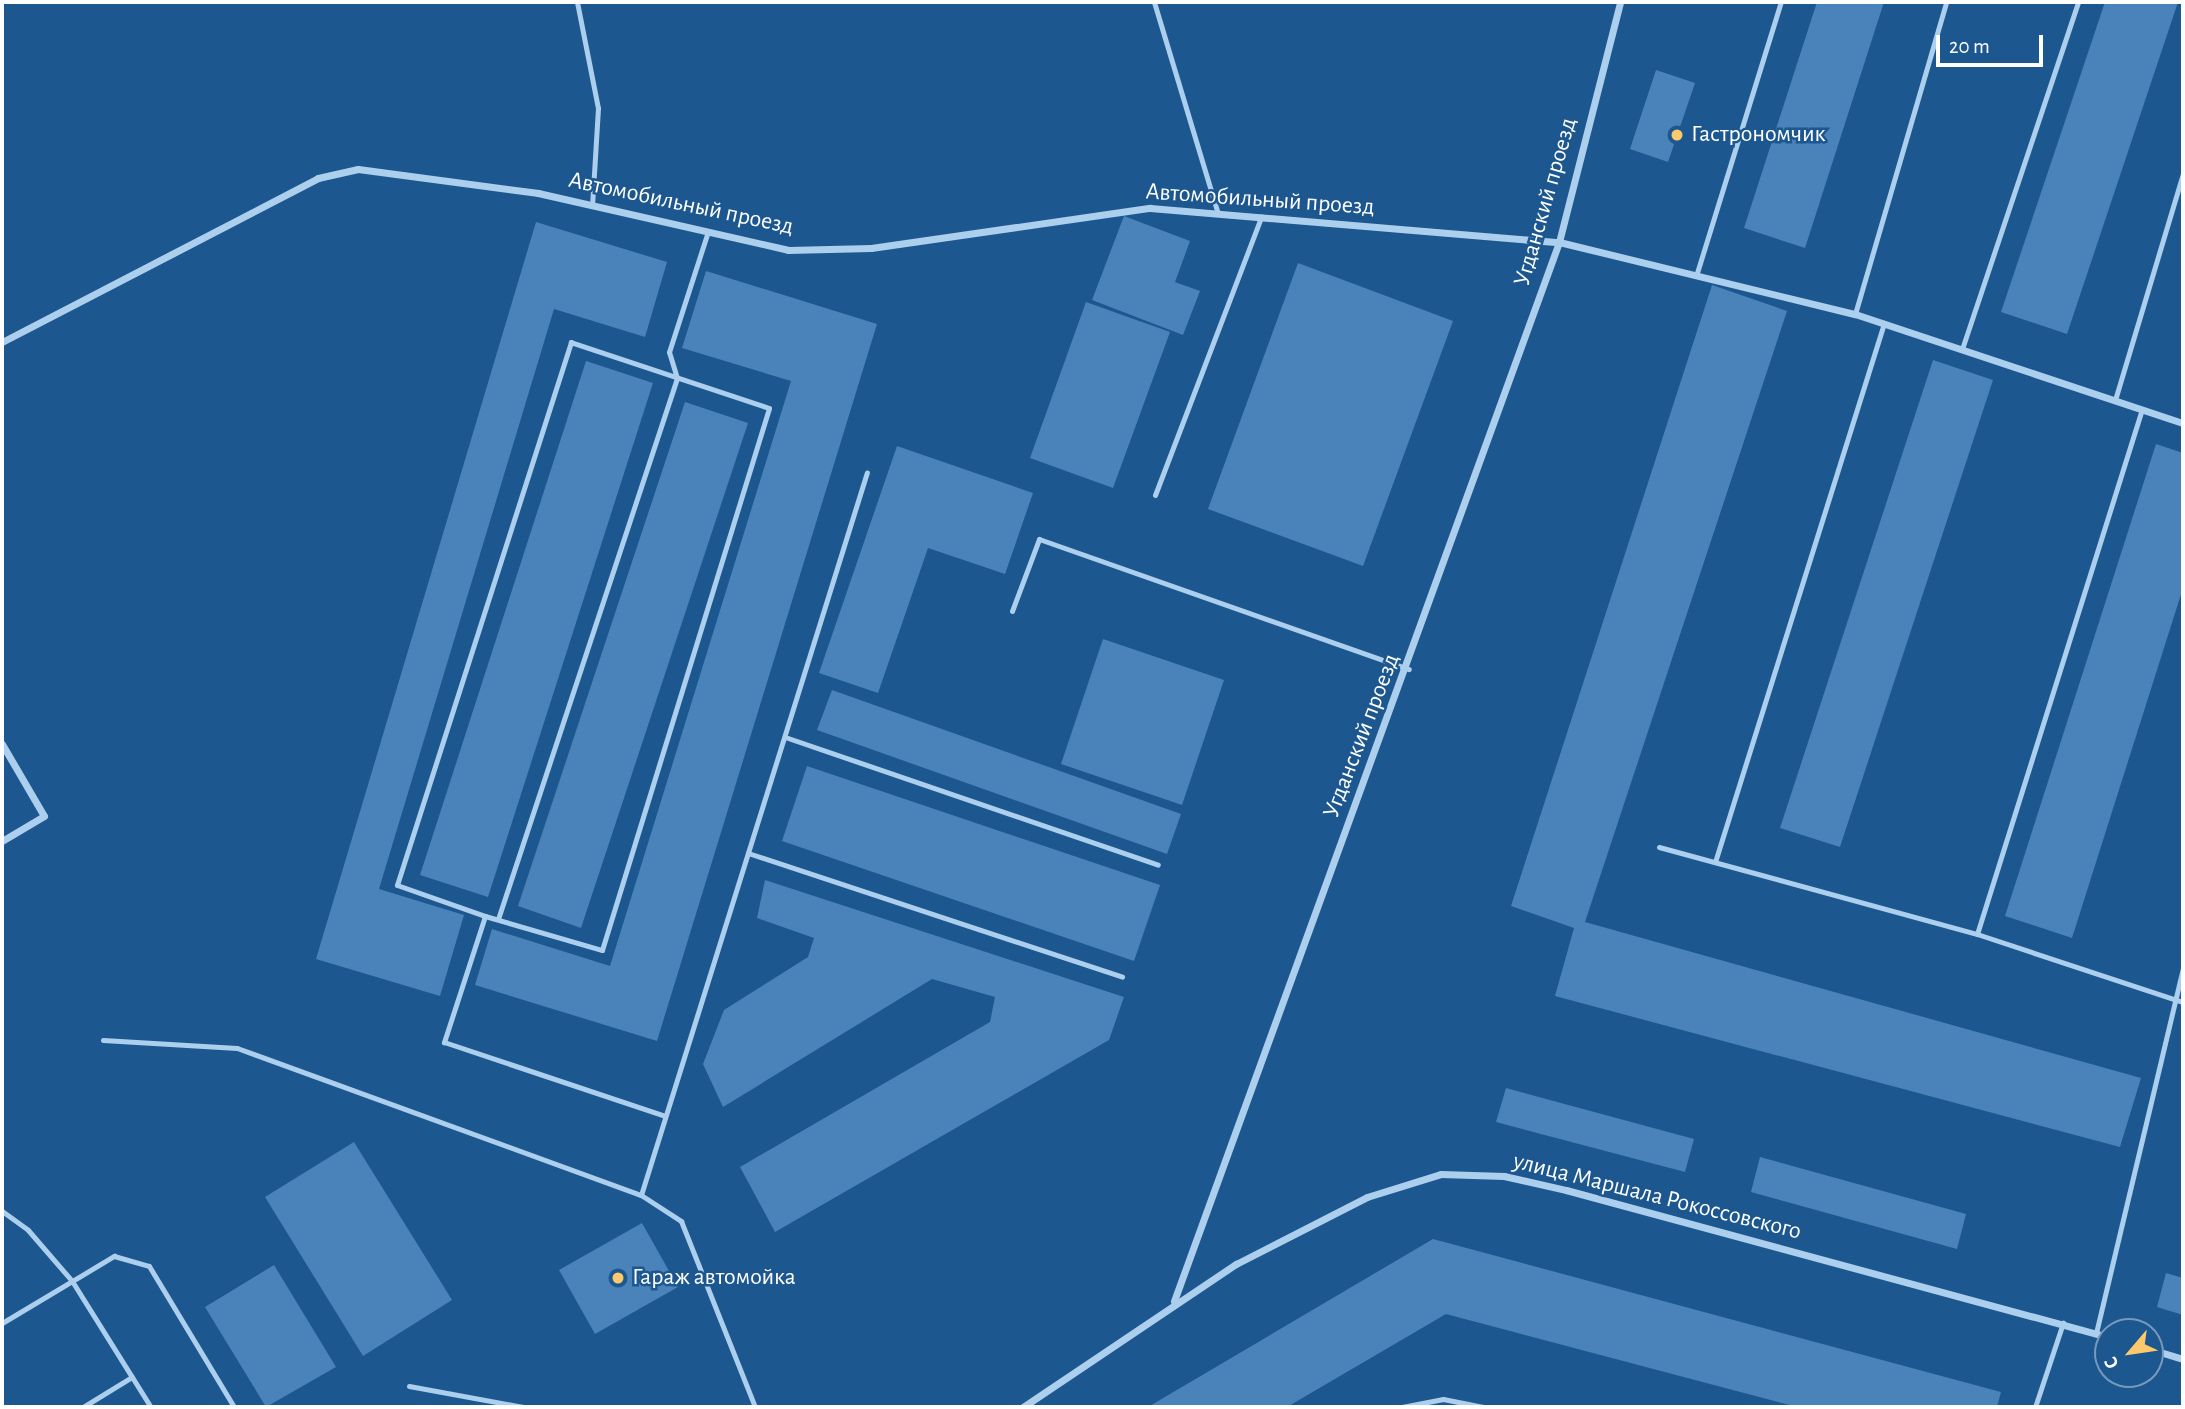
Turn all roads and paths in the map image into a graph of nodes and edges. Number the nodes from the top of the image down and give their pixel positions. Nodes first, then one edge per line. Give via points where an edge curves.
1 (577, 2) edge
2 (1154, 2) edge
3 (1620, 2) edge
4 (1781, 2) edge
5 (1946, 2) edge
6 (2078, 2) edge
7 (2183, 174) edge
8 (592, 205) junction
9 (1218, 214) junction
10 (1261, 217) junction
11 (708, 231) junction
12 (1559, 242) junction
13 (1696, 276) junction
14 (1855, 314) junction
15 (1884, 323) junction
16 (2, 342) edge
17 (1962, 349) junction
18 (677, 378) junction
19 (2115, 400) junction
20 (2142, 409) junction
21 (2183, 423) edge
22 (867, 472) dead end
23 (1155, 495) dead end
24 (1012, 611) dead end
25 (1409, 669) junction
26 (785, 737) junction
27 (2, 744) edge
28 (2, 841) edge
29 (1659, 846) dead end
30 (748, 853) junction
31 (1715, 862) junction
32 (1158, 865) dead end
33 (485, 916) junction
34 (498, 919) junction
35 (1977, 934) junction
36 (2183, 967) edge
37 (1122, 977) dead end
38 (2173, 999) junction
39 (2183, 1002) edge
40 (103, 1040) dead end
41 (665, 1116) junction
42 (641, 1195) junction
43 (2, 1212) edge
44 (72, 1281) junction
45 (1174, 1301) junction
46 (2099, 1318) edge
47 (2, 1323) edge
48 (2063, 1323) junction
49 (2094, 1332) edge
50 (2164, 1353) edge
51 (2183, 1359) edge
52 (132, 1377) junction
53 (409, 1386) dead end
54 (83, 1407) edge
55 (151, 1407) edge
56 (234, 1407) edge
57 (523, 1407) edge
58 (755, 1407) edge
59 (1024, 1407) edge
60 (1402, 1407) edge
61 (1483, 1407) edge
62 (2035, 1407) edge

1 - 8 lane via 598,108
2 - 9 lane
3 - 12 street, Угданский проезд
4 - 13 lane
5 - 14 lane
6 - 17 lane
7 - 19 lane
8 - 11 street, Автомобильный проезд
8 - 16 street, Автомобильный проезд via 400,173 358,169 318,178
9 - 10 street, Автомобильный проезд
9 - 11 street, Автомобильный проезд via 1150,208 871,248 788,250
10 - 12 street, Автомобильный проезд
10 - 23 lane
11 - 18 lane via 669,352
12 - 13 street, Автомобильный проезд
12 - 25 street, Угданский проезд
13 - 14 street, Автомобильный проезд
14 - 15 street, Автомобильный проезд
15 - 17 street, Автомобильный проезд
15 - 31 lane
17 - 19 street, Автомобильный проезд
18 - 33 lane via 571,342 397,885
18 - 34 lane
18 - 34 lane via 769,408 602,950
19 - 20 street, Автомобильный проезд
20 - 21 street, Автомобильный проезд
20 - 35 lane
22 - 26 lane
24 - 25 lane via 1039,539
25 - 45 street, Угданский проезд
26 - 30 lane
26 - 32 lane
27 - 28 street via 44,816
29 - 31 lane
30 - 37 lane
30 - 41 lane
31 - 35 lane
33 - 34 lane
33 - 41 lane via 444,1042
35 - 38 lane
36 - 38 lane
38 - 39 lane
38 - 46 lane
40 - 42 lane via 237,1048
41 - 42 lane
42 - 58 lane via 681,1221
43 - 44 lane via 28,1230
44 - 47 lane
44 - 52 lane
44 - 56 lane via 114,1255 149,1266
45 - 48 street, улица Маршала Рокоссовского via 1367,1197 1441,1174 1504,1176 1566,1189
45 - 59 street
48 - 49 street, улица Маршала Рокоссовского
48 - 62 lane
50 - 51 street
52 - 54 lane
52 - 55 lane
53 - 57 lane
60 - 61 lane via 1443,1399

